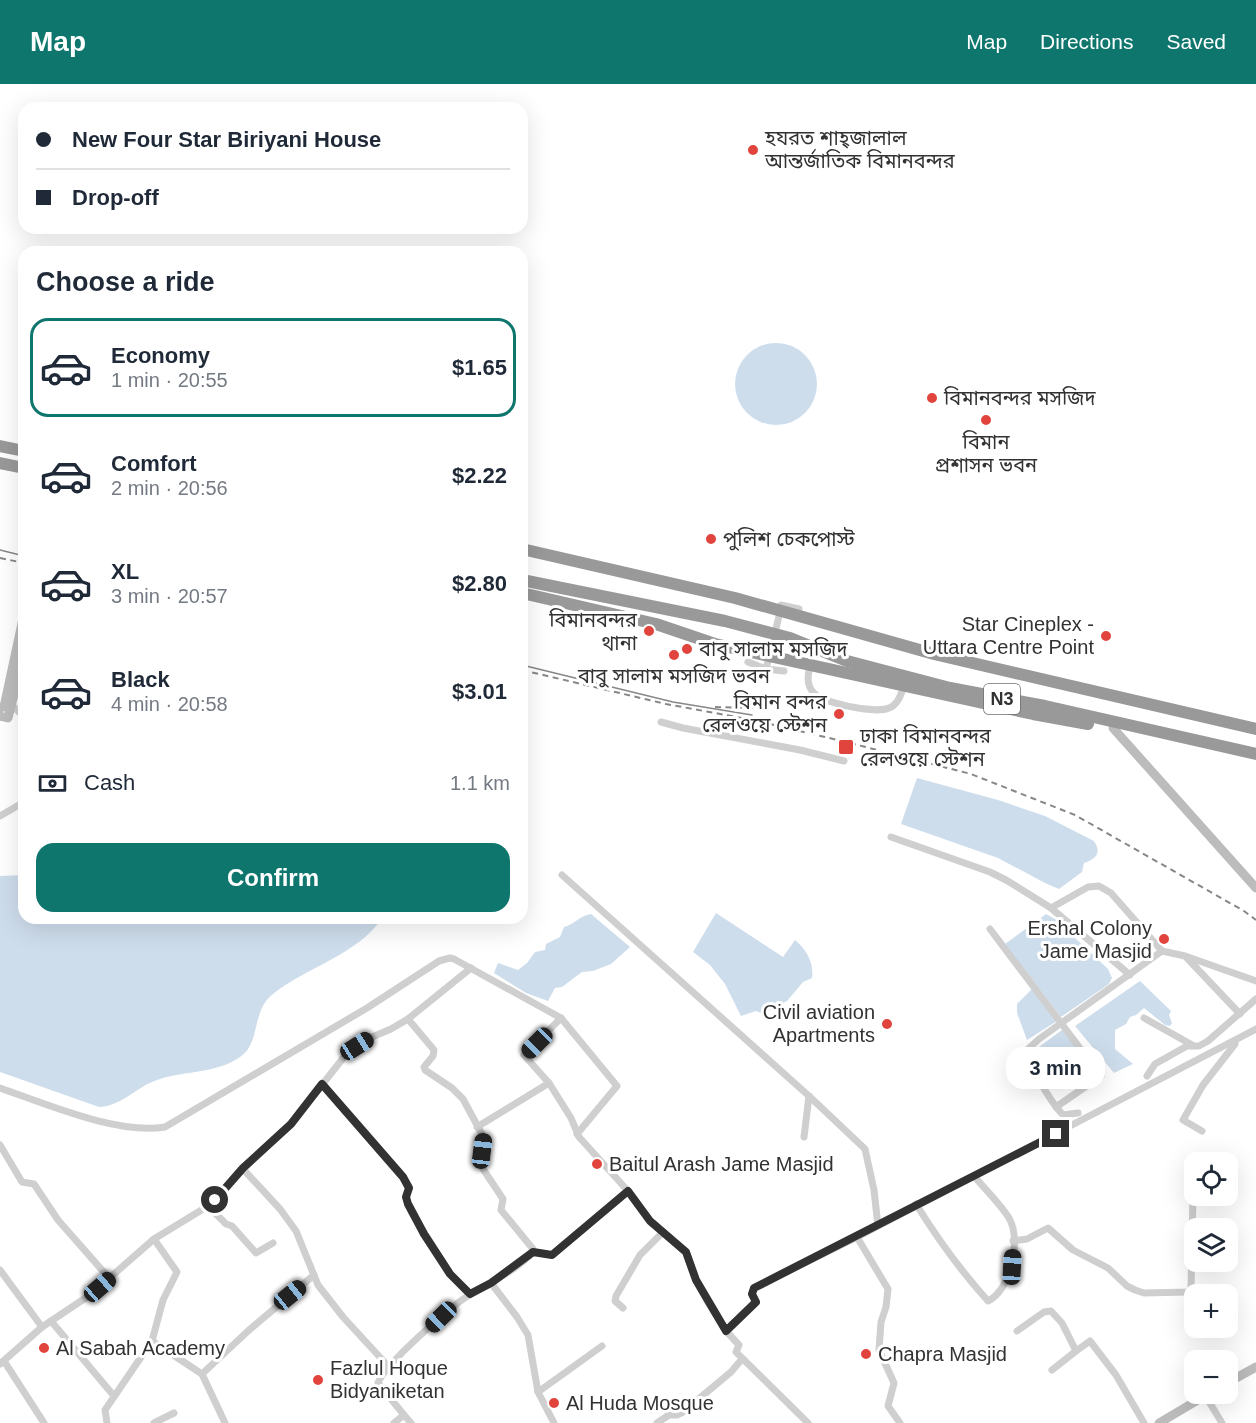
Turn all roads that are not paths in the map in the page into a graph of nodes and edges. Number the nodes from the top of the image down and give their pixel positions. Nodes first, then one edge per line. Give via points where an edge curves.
1 (0, 446) edge
2 (18, 450) edge
3 (0, 463) edge
4 (18, 467) edge
5 (528, 550) edge
6 (528, 581) edge
7 (528, 594) edge
8 (761, 599) dead end
9 (781, 605) junction
10 (799, 609) dead end
11 (18, 642) edge
12 (747, 662) dead end
13 (810, 665) junction
14 (766, 669) junction
15 (784, 671) dead end
16 (18, 680) edge
17 (904, 686) junction
18 (12, 705) junction
19 (0, 708) edge
20 (18, 711) edge
21 (0, 716) edge
22 (661, 722) dead end
23 (1113, 728) junction
24 (1140, 728) junction
25 (1256, 729) edge
26 (1256, 754) edge
27 (844, 761) dead end
28 (18, 806) edge
29 (0, 816) edge
30 (891, 837) dead end
31 (562, 875) dead end
32 (1256, 888) edge
33 (1051, 908) junction
34 (990, 929) dead end
35 (1162, 951) junction
36 (1185, 956) junction
37 (471, 968) junction
38 (1130, 975) junction
39 (1256, 981) edge
40 (1256, 999) edge
41 (1240, 1014) junction
42 (408, 1018) junction
43 (561, 1018) junction
44 (1144, 1018) dead end
45 (1062, 1023) junction
46 (1256, 1029) edge
47 (1239, 1039) junction
48 (1194, 1046) junction
49 (1147, 1076) dead end
50 (549, 1083) junction
51 (322, 1084) junction
52 (0, 1088) edge
53 (809, 1096) junction
54 (1056, 1107) junction
55 (1078, 1113) dead end
56 (477, 1127) junction
57 (1202, 1131) dead end
58 (577, 1134) junction
59 (804, 1137) dead end
60 (0, 1145) edge
61 (243, 1168) junction
62 (974, 1176) junction
63 (628, 1191) junction
64 (916, 1204) junction
65 (208, 1206) junction
66 (1193, 1206) edge
67 (878, 1226) junction
68 (663, 1232) junction
69 (857, 1237) junction
70 (154, 1239) junction
71 (1014, 1241) junction
72 (273, 1243) dead end
73 (533, 1252) junction
74 (0, 1270) edge
75 (314, 1275) junction
76 (109, 1278) junction
77 (491, 1283) junction
78 (470, 1294) junction
79 (623, 1308) dead end
80 (51, 1321) junction
81 (42, 1327) junction
82 (726, 1331) junction
83 (1017, 1331) dead end
84 (152, 1341) junction
85 (602, 1346) dead end
86 (1076, 1351) junction
87 (742, 1359) junction
88 (2, 1362) edge
89 (389, 1367) junction
90 (1256, 1367) edge
91 (1052, 1370) dead end
92 (202, 1374) junction
93 (1238, 1377) edge
94 (538, 1392) junction
95 (114, 1396) junction
96 (1190, 1404) edge
97 (1212, 1404) edge
98 (174, 1413) dead end
99 (404, 1415) junction
100 (677, 1415) junction
101 (44, 1423) edge
102 (107, 1423) edge
103 (154, 1423) edge
104 (225, 1423) edge
105 (394, 1423) edge
106 (411, 1423) edge
107 (554, 1423) edge
108 (657, 1423) edge
109 (683, 1423) edge
110 (808, 1423) edge
111 (900, 1423) edge
112 (1144, 1423) edge
113 (1159, 1423) edge
114 (1222, 1423) edge

1 - 2 highway
3 - 4 highway
5 - 25 highway, N3 via 644,575 934,654
6 - 24 highway, N3 via 752,627 847,661 950,688
7 - 13 highway
8 - 9 street
9 - 10 street
9 - 14 street
11 - 19 street via 4,707
12 - 14 street
13 - 17 highway
13 - 17 street via 808,682 813,693 826,701 888,709 896,703
14 - 15 street
16 - 18 street
17 - 23 highway
18 - 20 street
18 - 21 street via 8,718
22 - 27 street
23 - 24 highway
23 - 32 street
24 - 26 highway, N3
28 - 29 street
30 - 33 street via 1006,879
31 - 53 street
33 - 35 street via 1088,887 1100,886 1111,893
33 - 38 street
34 - 45 street
35 - 36 street
35 - 38 street
36 - 39 street
36 - 41 street
37 - 42 street
37 - 43 street
37 - 52 street via 450,958 440,961 165,1127 127,1128
38 - 45 street
40 - 41 street
41 - 48 street via 1208,1041
42 - 51 street via 357,1046
42 - 56 street via 434,1050 424,1067 426,1072 463,1099
43 - 50 street via 524,1055
43 - 58 street via 617,1086
44 - 48 street
45 - 54 street via 1029,1048 1028,1056
45 - 54 street via 1101,1076
46 - 47 street
47 - 57 street via 1203,1085 1183,1120
47 - 62 street
48 - 49 street via 1155,1064
50 - 56 street
50 - 58 street
51 - 61 street via 291,1124
51 - 78 street via 403,1177 409,1188 408,1204 424,1234 450,1274
53 - 59 street
53 - 67 street via 865,1149
54 - 55 street via 1063,1115
56 - 73 street via 484,1139 481,1166 503,1199 501,1210
58 - 63 street
60 - 76 street via 22,1182 34,1184 58,1220
61 - 65 street
61 - 75 street via 296,1231
62 - 64 street
62 - 71 street via 1010,1220
63 - 68 street
63 - 73 street via 552,1255
64 - 67 street
64 - 71 street via 988,1301 1008,1277
65 - 70 street
65 - 72 street via 256,1253
66 - 71 street via 1188,1292 1135,1290 1108,1269 1073,1251 1048,1228
67 - 69 street
68 - 79 street via 640,1255 616,1296 615,1301
68 - 82 street via 686,1252 696,1280
69 - 82 street via 754,1288 756,1302
69 - 111 street via 888,1289 879,1350 894,1383 888,1406
70 - 76 street
70 - 84 street via 177,1272 163,1300
73 - 77 street
74 - 81 street
75 - 89 street via 343,1317
75 - 92 street
76 - 80 street
77 - 78 street
77 - 94 street via 528,1335
78 - 89 street
80 - 81 street
80 - 95 street
81 - 88 street
82 - 87 street via 738,1345 735,1352
83 - 86 street via 1044,1312 1052,1311
84 - 92 street
84 - 95 street
85 - 94 street
86 - 91 street
86 - 112 street via 1090,1341 1116,1375
87 - 100 street
87 - 110 street
88 - 101 street
89 - 99 street via 378,1383
90 - 93 street
92 - 104 street
94 - 107 street
95 - 102 street via 105,1410
96 - 113 street
97 - 114 street
98 - 103 street
99 - 105 street
99 - 106 street
100 - 108 street via 669,1414
100 - 109 street

